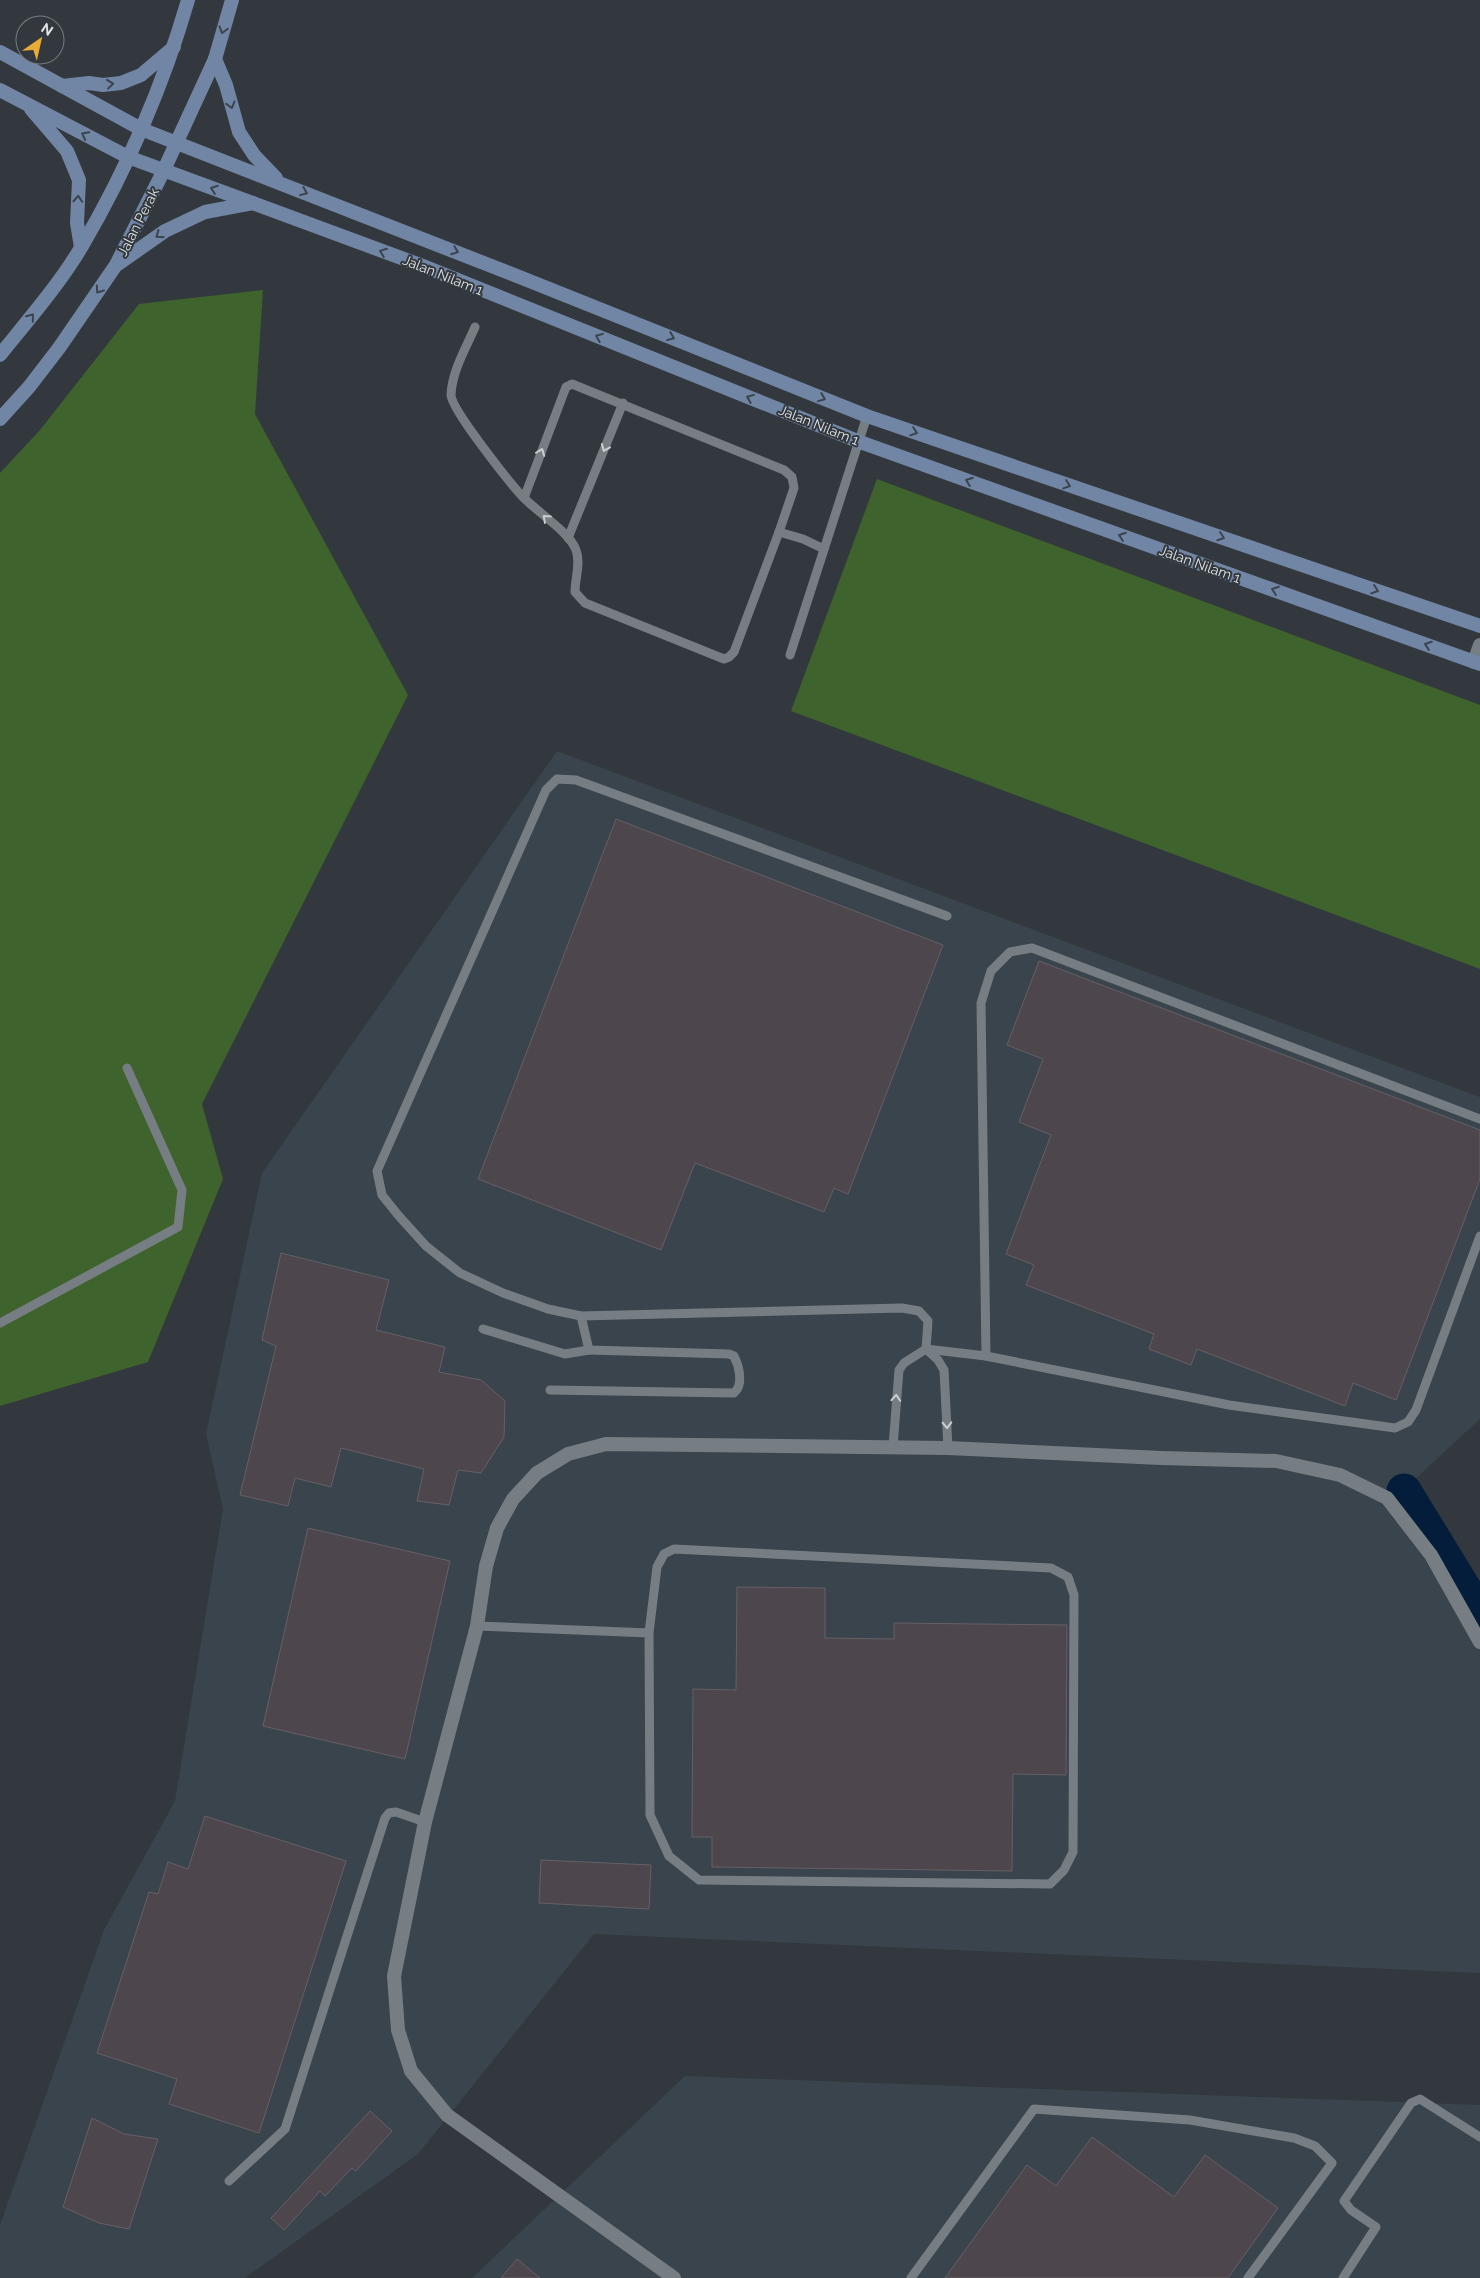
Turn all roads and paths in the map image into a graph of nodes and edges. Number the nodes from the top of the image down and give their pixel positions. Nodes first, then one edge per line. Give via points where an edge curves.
1 (188, 0) edge
2 (232, 0) edge
3 (175, 46) junction
4 (0, 52) edge
5 (215, 59) junction
6 (62, 86) junction
7 (0, 90) edge
8 (25, 103) junction
9 (141, 129) junction
10 (177, 143) junction
11 (128, 157) junction
12 (164, 170) junction
13 (280, 182) junction
14 (254, 203) junction
15 (81, 247) junction
16 (116, 265) junction
17 (475, 327) dead end
18 (0, 355) edge
19 (623, 403) junction
20 (867, 416) junction
21 (0, 419) edge
22 (860, 442) junction
23 (524, 498) junction
24 (779, 532) junction
25 (568, 538) junction
26 (824, 549) junction
27 (1480, 626) edge
28 (1480, 645) edge
29 (790, 655) dead end
30 (1477, 663) edge
31 (947, 916) dead end
32 (127, 1068) dead end
33 (1480, 1119) edge
34 (1480, 1236) edge
35 (581, 1316) junction
36 (0, 1323) edge
37 (483, 1329) dead end
38 (926, 1348) junction
39 (589, 1350) junction
40 (986, 1356) junction
41 (550, 1390) dead end
42 (893, 1447) junction
43 (948, 1448) junction
44 (477, 1626) junction
45 (649, 1633) junction
46 (1480, 1642) edge
47 (426, 1822) junction
48 (1480, 2137) edge
49 (229, 2182) dead end
50 (674, 2278) edge
51 (911, 2278) edge
52 (1248, 2278) edge
53 (1343, 2278) edge

1 - 3 main road
2 -> 5 main road, Jalan Perak
6 -> 3 main road via 121,83 141,74
3 - 9 main road
4 - 6 main road, Jalan Nilam 1
5 - 10 main road, Jalan Perak
5 -> 13 main road via 239,132 254,155
6 - 9 main road, Jalan Nilam 1
7 - 8 main road, Jalan Nilam 1
11 -> 8 main road, Jalan Nilam 1
15 -> 8 main road via 76,224 79,180 67,151
9 - 10 main road, Jalan Nilam 1
9 - 11 main road
10 - 12 main road, Jalan Perak
10 - 13 main road, Jalan Nilam 1
11 - 12 main road, Jalan Nilam 1
11 - 15 main road
14 -> 12 main road, Jalan Nilam 1
12 - 16 main road, Jalan Perak
13 -> 20 main road, Jalan Nilam 1
14 -> 16 main road via 205,212 165,231
22 -> 14 main road, Jalan Nilam 1 via 423,266
18 -> 15 main road
16 -> 21 main road, Jalan Perak via 59,348
17 - 23 lane via 454,376 451,397 459,415
23 -> 19 lane via 566,387 572,384
19 - 24 lane via 784,470 792,478 794,488
19 -> 25 lane
20 - 22 lane
20 -> 27 main road, Jalan Nilam 1
22 - 26 lane
30 -> 22 main road, Jalan Nilam 1
25 -> 23 lane
24 - 25 lane via 734,652 724,659 585,603 575,592 578,559
24 - 26 lane
26 - 29 lane
28 - 30 street
31 - 35 lane via 576,780 557,779 546,790 377,1171 382,1195 398,1215 426,1246 460,1273 502,1293 548,1309
32 - 36 lane via 182,1190 178,1227
33 - 40 lane via 1032,948 1010,952 991,972 981,1003
34 - 40 lane via 1416,1410 1408,1422 1395,1428 1229,1405
35 - 38 lane via 902,1308 919,1311 928,1321
35 - 39 lane
37 - 39 lane via 565,1354
38 - 40 lane
42 -> 38 lane via 899,1370
38 -> 43 lane via 944,1370
39 - 41 lane via 729,1354 737,1361 739,1389 734,1392
42 - 43 street
42 - 44 street via 606,1444 568,1454 537,1473 513,1499 497,1528 486,1566
43 - 46 street via 1276,1461 1340,1475 1387,1498 1431,1556
44 - 45 lane
44 - 47 street
45 - 45 lane via 650,1815 669,1856 699,1880 1050,1884 1064,1870 1073,1852 1074,1595 1068,1577 1051,1568 674,1549 664,1554 657,1567
47 - 49 lane via 396,1812 385,1818 285,2129
47 - 50 street via 394,1976 398,2030 410,2071 447,2115
48 - 53 lane via 1420,2098 1411,2103 1344,2201 1351,2210 1376,2227
51 - 52 lane via 1034,2109 1190,2120 1294,2138 1315,2146 1332,2163

